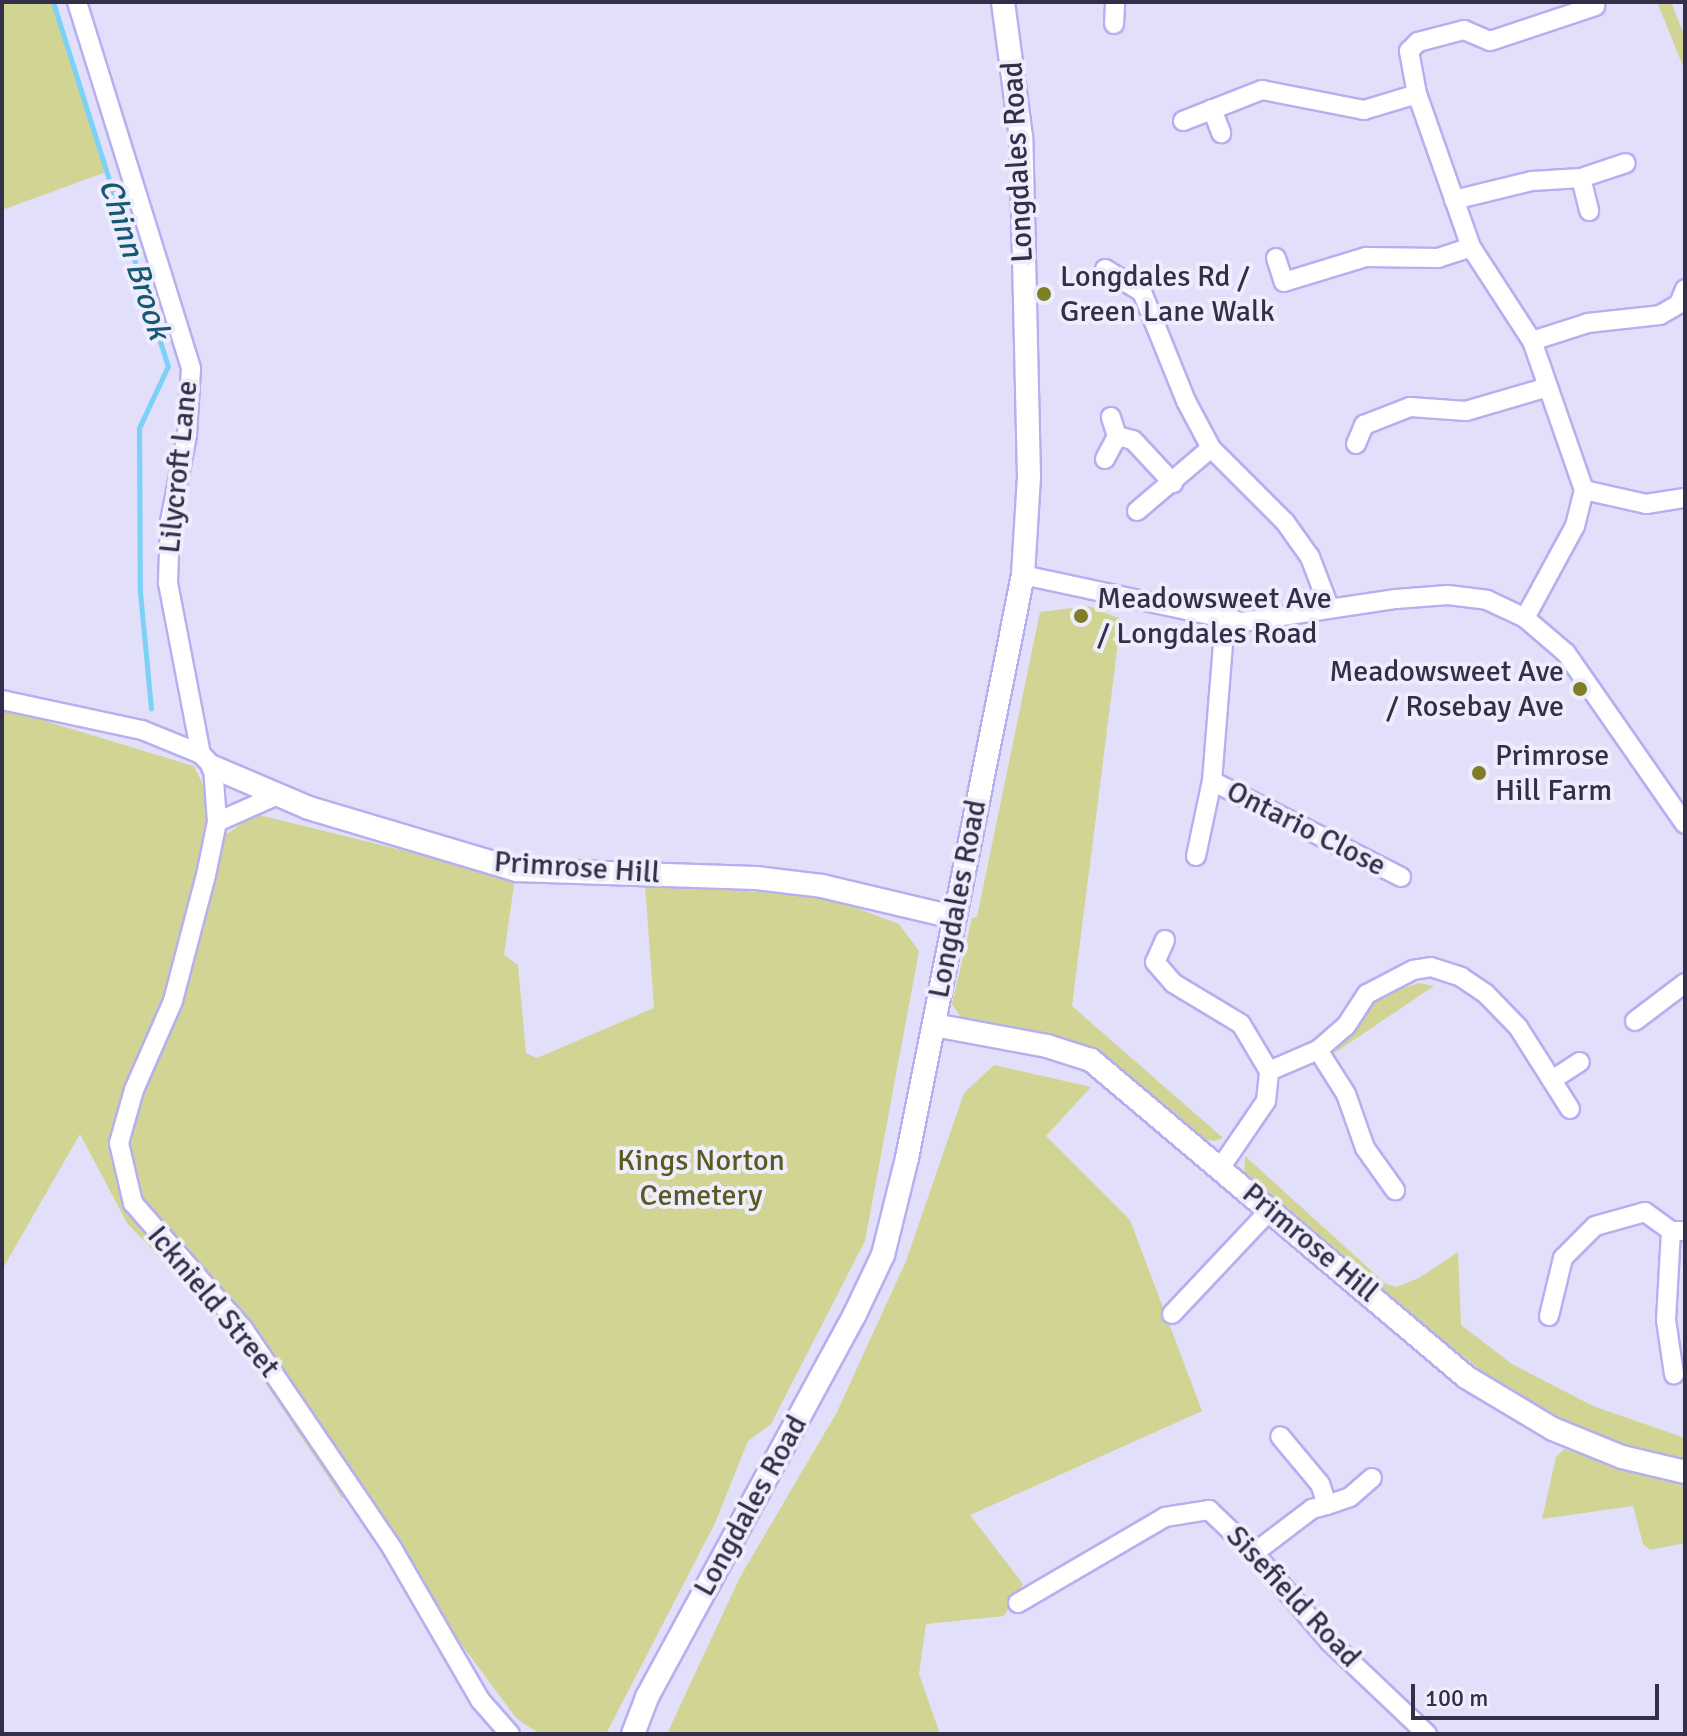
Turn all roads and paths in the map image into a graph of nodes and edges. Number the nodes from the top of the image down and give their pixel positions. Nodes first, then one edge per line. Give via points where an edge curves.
1 (77, 2) edge
2 (1003, 2) edge
3 (1115, 2) edge
4 (1595, 6) dead end
5 (1114, 24) dead end
6 (1417, 94) junction
7 (1212, 109) junction
8 (1183, 121) dead end
9 (1221, 133) dead end
10 (1626, 163) dead end
11 (1581, 178) junction
12 (1454, 200) junction
13 (1589, 211) dead end
14 (1471, 247) junction
15 (1276, 258) dead end
16 (1105, 269) dead end
17 (1685, 289) edge
18 (1532, 341) junction
19 (1548, 387) junction
20 (1111, 417) dead end
21 (1117, 436) junction
22 (1356, 444) dead end
23 (1211, 448) junction
24 (1105, 459) dead end
25 (1173, 483) junction
26 (1584, 490) junction
27 (1685, 498) edge
28 (1137, 511) dead end
29 (1023, 575) junction
30 (1329, 607) junction
31 (1525, 618) junction
32 (1225, 620) junction
33 (2, 700) edge
34 (207, 760) junction
35 (1212, 781) junction
36 (278, 795) junction
37 (217, 822) junction
38 (1685, 824) edge
39 (1196, 856) dead end
40 (1401, 877) dead end
41 (953, 917) junction
42 (1165, 940) dead end
43 (1685, 983) edge
44 (1635, 1021) dead end
45 (934, 1025) junction
46 (1318, 1050) junction
47 (1580, 1062) dead end
48 (1269, 1071) junction
49 (1552, 1080) junction
50 (1570, 1109) dead end
51 (1221, 1167) junction
52 (1395, 1190) dead end
53 (1271, 1209) junction
54 (1678, 1231) edge
55 (1172, 1314) dead end
56 (1549, 1316) dead end
57 (1674, 1374) dead end
58 (1280, 1436) dead end
59 (1685, 1472) edge
60 (1372, 1478) dead end
61 (1327, 1505) junction
62 (1254, 1553) junction
63 (1018, 1603) dead end
64 (510, 1734) edge
65 (633, 1734) edge
66 (1427, 1734) edge

1 - 34 street, Lilycroft Lane via 191,369 187,435 170,522 168,583
2 - 29 street, Longdales Road via 1021,137 1029,477
3 - 5 street
4 - 6 street via 1490,41 1464,30 1418,42 1409,51
6 - 7 street via 1364,110 1262,90
6 - 12 street
7 - 8 street
7 - 9 street
10 - 11 street
11 - 12 street via 1532,181
11 - 13 street
12 - 14 street
14 - 15 street via 1438,258 1366,257 1284,282
14 - 18 street
16 - 23 street via 1142,292
17 - 18 street via 1679,304 1660,315 1588,323
18 - 19 street
19 - 22 street via 1466,411 1410,407 1364,425
19 - 26 street
20 - 21 street
21 - 24 street
21 - 25 street via 1133,440
23 - 25 street
23 - 30 street via 1285,522 1310,557
25 - 28 street
26 - 27 street via 1646,504
26 - 31 street via 1575,526
29 - 32 street
29 - 41 street, Longdales Road
30 - 31 street via 1468,596
30 - 32 street
31 - 38 street via 1566,653
32 - 35 street
33 - 34 street via 142,730
34 - 36 street, Primrose Hill
34 - 37 street, Icknield Street
35 - 39 street
35 - 40 street, Ontario Close
36 - 37 street
36 - 41 street, Primrose Hill via 459,856 517,870 756,878 822,886
37 - 64 street, Icknield Street via 173,1001 134,1090 119,1143 133,1203 244,1330 392,1548 480,1700
41 - 45 street, Longdales Road
42 - 48 street via 1155,962 1173,983 1241,1024
43 - 44 street
45 - 51 street, Primrose Hill via 1047,1046 1091,1060
45 - 65 street, Longdales Road via 883,1255 647,1697
46 - 48 street
46 - 49 street via 1346,1026 1367,994 1393,976 1431,967 1486,994 1518,1027
46 - 52 street via 1346,1094 1365,1148
47 - 49 street
48 - 51 street via 1266,1101
49 - 50 street
51 - 53 street, Primrose Hill
53 - 55 street
53 - 59 street, Primrose Hill via 1466,1377 1553,1429 1622,1457
54 - 56 street via 1645,1212 1595,1226 1563,1258
54 - 57 street via 1666,1320
58 - 61 street via 1320,1484
60 - 61 street via 1350,1497
61 - 62 street via 1312,1509
62 - 63 street, Sisefield Road via 1209,1510 1180,1512
62 - 66 street, Sisefield Road via 1321,1633

